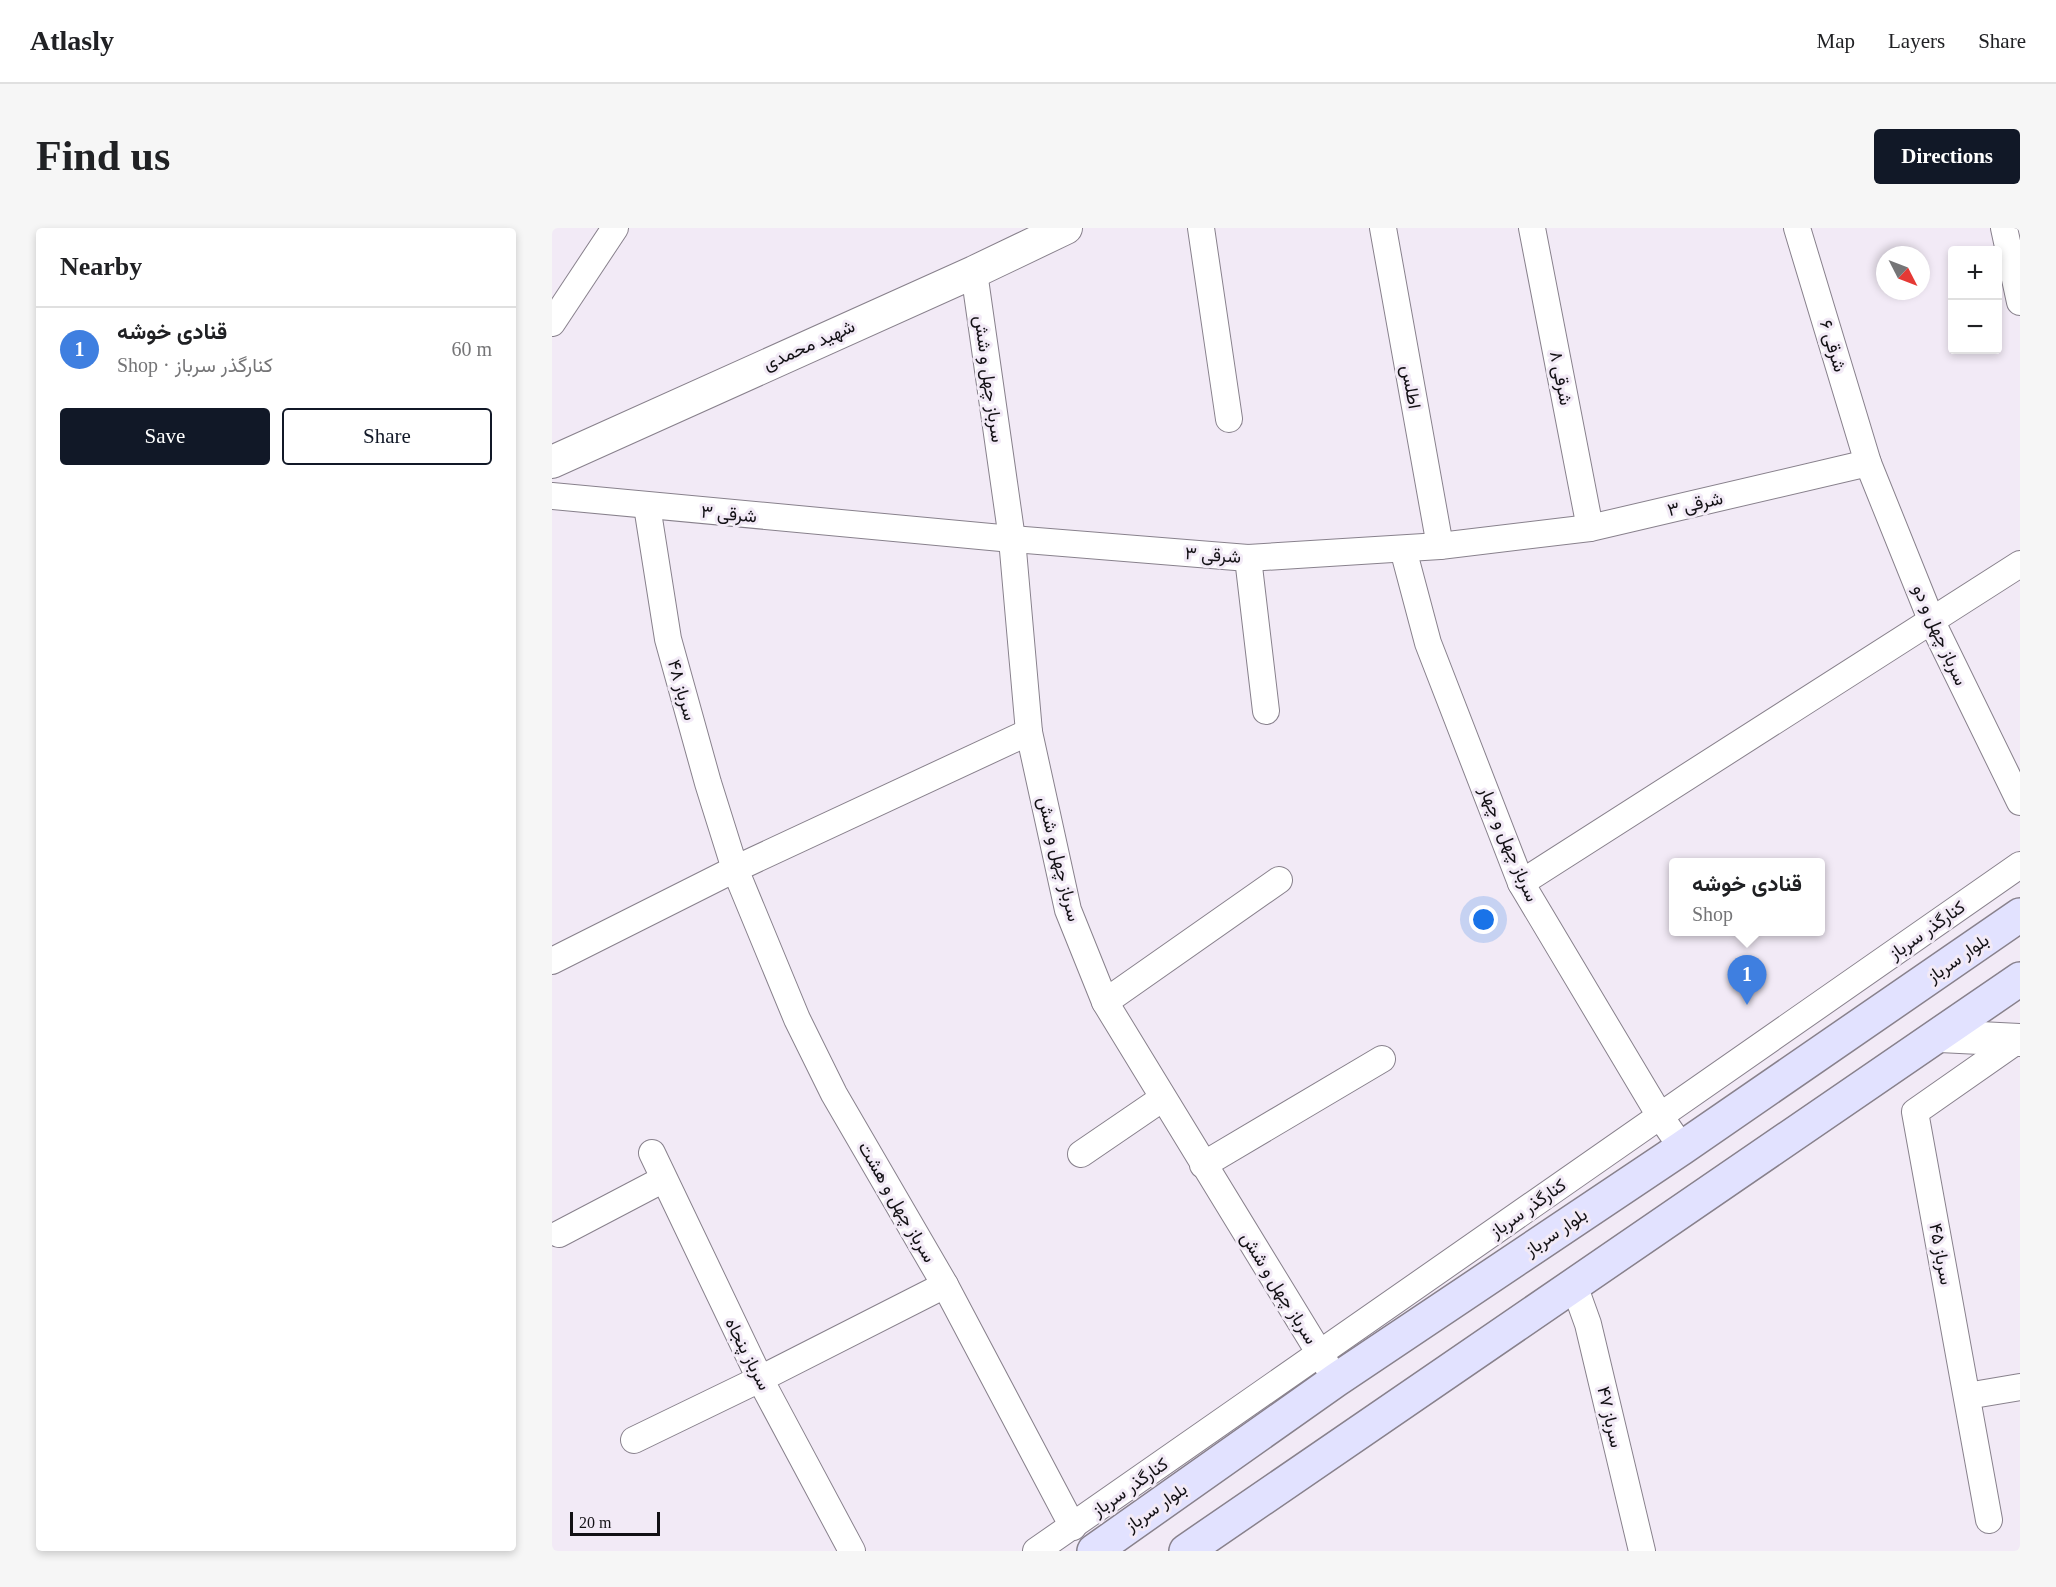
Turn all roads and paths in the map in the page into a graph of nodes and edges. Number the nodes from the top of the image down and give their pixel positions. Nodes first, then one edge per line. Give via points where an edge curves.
1 (615, 228) edge
2 (1066, 228) edge
3 (1201, 228) edge
4 (1383, 228) edge
5 (1532, 228) edge
6 (1797, 228) edge
7 (2004, 228) edge
8 (974, 272) junction
9 (2020, 302) edge
10 (552, 323) edge
11 (1229, 419) dead end
12 (552, 462) edge
13 (1869, 463) junction
14 (552, 496) edge
15 (647, 506) junction
16 (1590, 528) junction
17 (1012, 539) junction
18 (1440, 546) junction
19 (1403, 549) junction
20 (1248, 558) junction
21 (2020, 564) edge
22 (1932, 622) junction
23 (1266, 711) dead end
24 (1029, 732) junction
25 (2020, 802) edge
26 (2020, 865) edge
27 (735, 869) junction
28 (1279, 880) dead end
29 (1521, 883) junction
30 (2020, 915) edge
31 (552, 961) edge
32 (2020, 979) edge
33 (1106, 1002) junction
34 (1940, 1036) junction
35 (2019, 1040) edge
36 (1382, 1059) dead end
37 (1163, 1098) junction
38 (1660, 1116) junction
39 (1682, 1148) junction
40 (652, 1153) dead end
41 (1081, 1154) dead end
42 (1203, 1165) junction
43 (662, 1180) junction
44 (559, 1234) dead end
45 (945, 1285) junction
46 (1574, 1285) junction
47 (1328, 1366) junction
48 (760, 1379) junction
49 (2020, 1388) edge
50 (1967, 1396) junction
51 (634, 1440) dead end
52 (1989, 1520) dead end
53 (1084, 1539) edge
54 (852, 1551) edge
55 (1036, 1551) edge
56 (1186, 1551) edge
57 (1642, 1551) edge

1 - 10 street
2 - 8 street, شهید محمدی
3 - 11 street
4 - 18 street, اطلس
5 - 16 street, ۸ شرقی
6 - 13 street, ۶ شرقی
7 - 9 street
8 - 12 street, شهید محمدی
8 - 17 street, سرباز چهل و شش
13 - 16 street, شرقی ۳
13 - 22 street, سرباز چهل و دو
14 - 15 street, شرقی ۳
15 - 17 street, شرقی ۳
15 - 27 street, سرباز ۴۸ via 668,639
16 - 18 street, شرقی ۳
17 - 20 street, شرقی ۳
17 - 24 street, سرباز چهل و شش
18 - 19 street, شرقی ۳
19 - 20 street, شرقی ۳
19 - 29 street, سرباز چهل و چهار via 1428,643
20 - 23 street
21 - 22 street
22 - 25 street, سرباز چهل و دو
22 - 29 street
24 - 27 street
24 - 33 street, سرباز چهل و شش via 1068,910
26 - 38 street, کنارگذر سرباز
27 - 31 street
27 - 45 street, سرباز چهل و هشت via 797,1019 834,1094
28 - 33 street
29 - 38 street, سرباز چهل و چهار
30 - 39 main road, بلوار سرباز
32 - 34 main road
33 - 37 street, سرباز چهل و شش
34 - 35 street
34 - 46 main road
35 - 50 street, سرباز ۴۵ via 1915,1112
36 - 42 street
37 - 41 street
37 - 42 street, سرباز چهل و شش
38 - 39 street, سرباز چهل و چهار
38 - 47 street, کنارگذر سرباز
39 - 47 main road, بلوار سرباز
40 - 43 street, سرباز پنجاه
42 - 47 street, سرباز چهل و شش
43 - 44 street
43 - 48 street, سرباز پنجاه
45 - 48 street
45 - 53 street, سرباز چهل و هشت
46 - 56 main road
46 - 57 street, سرباز ۴۷ via 1588,1324
47 - 53 main road, بلوار سرباز
48 - 51 street
48 - 54 street, سرباز پنجاه
49 - 50 street
50 - 52 street, سرباز ۴۵
53 - 55 street, کنارگذر سرباز

